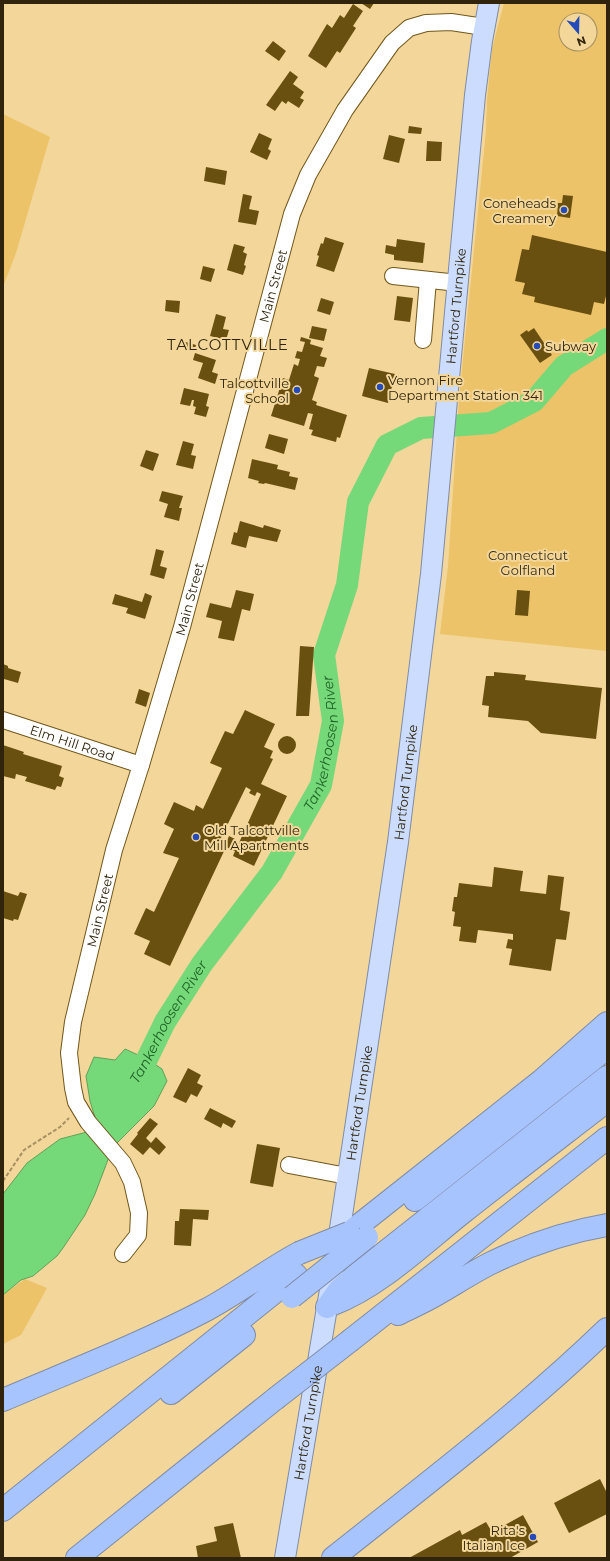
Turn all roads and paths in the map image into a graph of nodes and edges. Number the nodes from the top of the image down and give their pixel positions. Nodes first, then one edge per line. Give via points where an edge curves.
1 (489, 3) edge
2 (484, 27) junction
3 (393, 276) dead end
4 (428, 280) junction
5 (458, 283) junction
6 (423, 340) dead end
7 (3, 720) edge
8 (141, 765) junction
9 (607, 1023) edge
10 (607, 1048) edge
11 (607, 1077) edge
12 (607, 1101) edge
13 (76, 1102) junction
14 (607, 1138) edge
15 (289, 1165) dead end
16 (347, 1176) junction
17 (3, 1181) edge
18 (607, 1225) edge
19 (358, 1235) junction
20 (123, 1254) dead end
21 (327, 1307) junction
22 (607, 1329) edge
23 (353, 1337) junction
24 (3, 1400) edge
25 (3, 1510) edge
26 (3, 1524) edge
27 (77, 1558) edge
28 (285, 1558) edge
29 (333, 1558) edge

1 - 2 main road, Hartford Turnpike
2 - 5 main road, Hartford Turnpike via 475,95
2 - 8 street, Main Street via 451,22 426,22 409,28 392,43 345,110 308,174 292,214 182,627
3 - 4 street
4 - 5 street
4 - 6 street
5 - 16 main road, Hartford Turnpike via 422,651 399,834
7 - 8 street, Elm Hill Road
8 - 13 street, Main Street via 114,850 73,1022 69,1053
9 - 19 highway via 541,1081 371,1215
10 - 19 highway
11 - 21 highway via 355,1276 339,1290
12 - 21 highway via 363,1290
13 - 17 path via 70,1109 71,1117 24,1150
13 - 20 street, Main Street via 88,1122 122,1163 132,1182 139,1213 138,1235
14 - 23 highway
15 - 16 street
16 - 21 main road, Hartford Turnpike
18 - 23 highway via 559,1236 502,1258
19 - 24 highway, bridge via 299,1253 188,1319
19 - 25 highway, bridge via 296,1275
19 - 26 highway, bridge via 292,1297
21 - 28 main road, Hartford Turnpike
22 - 29 highway via 523,1405
23 - 27 highway, bridge

